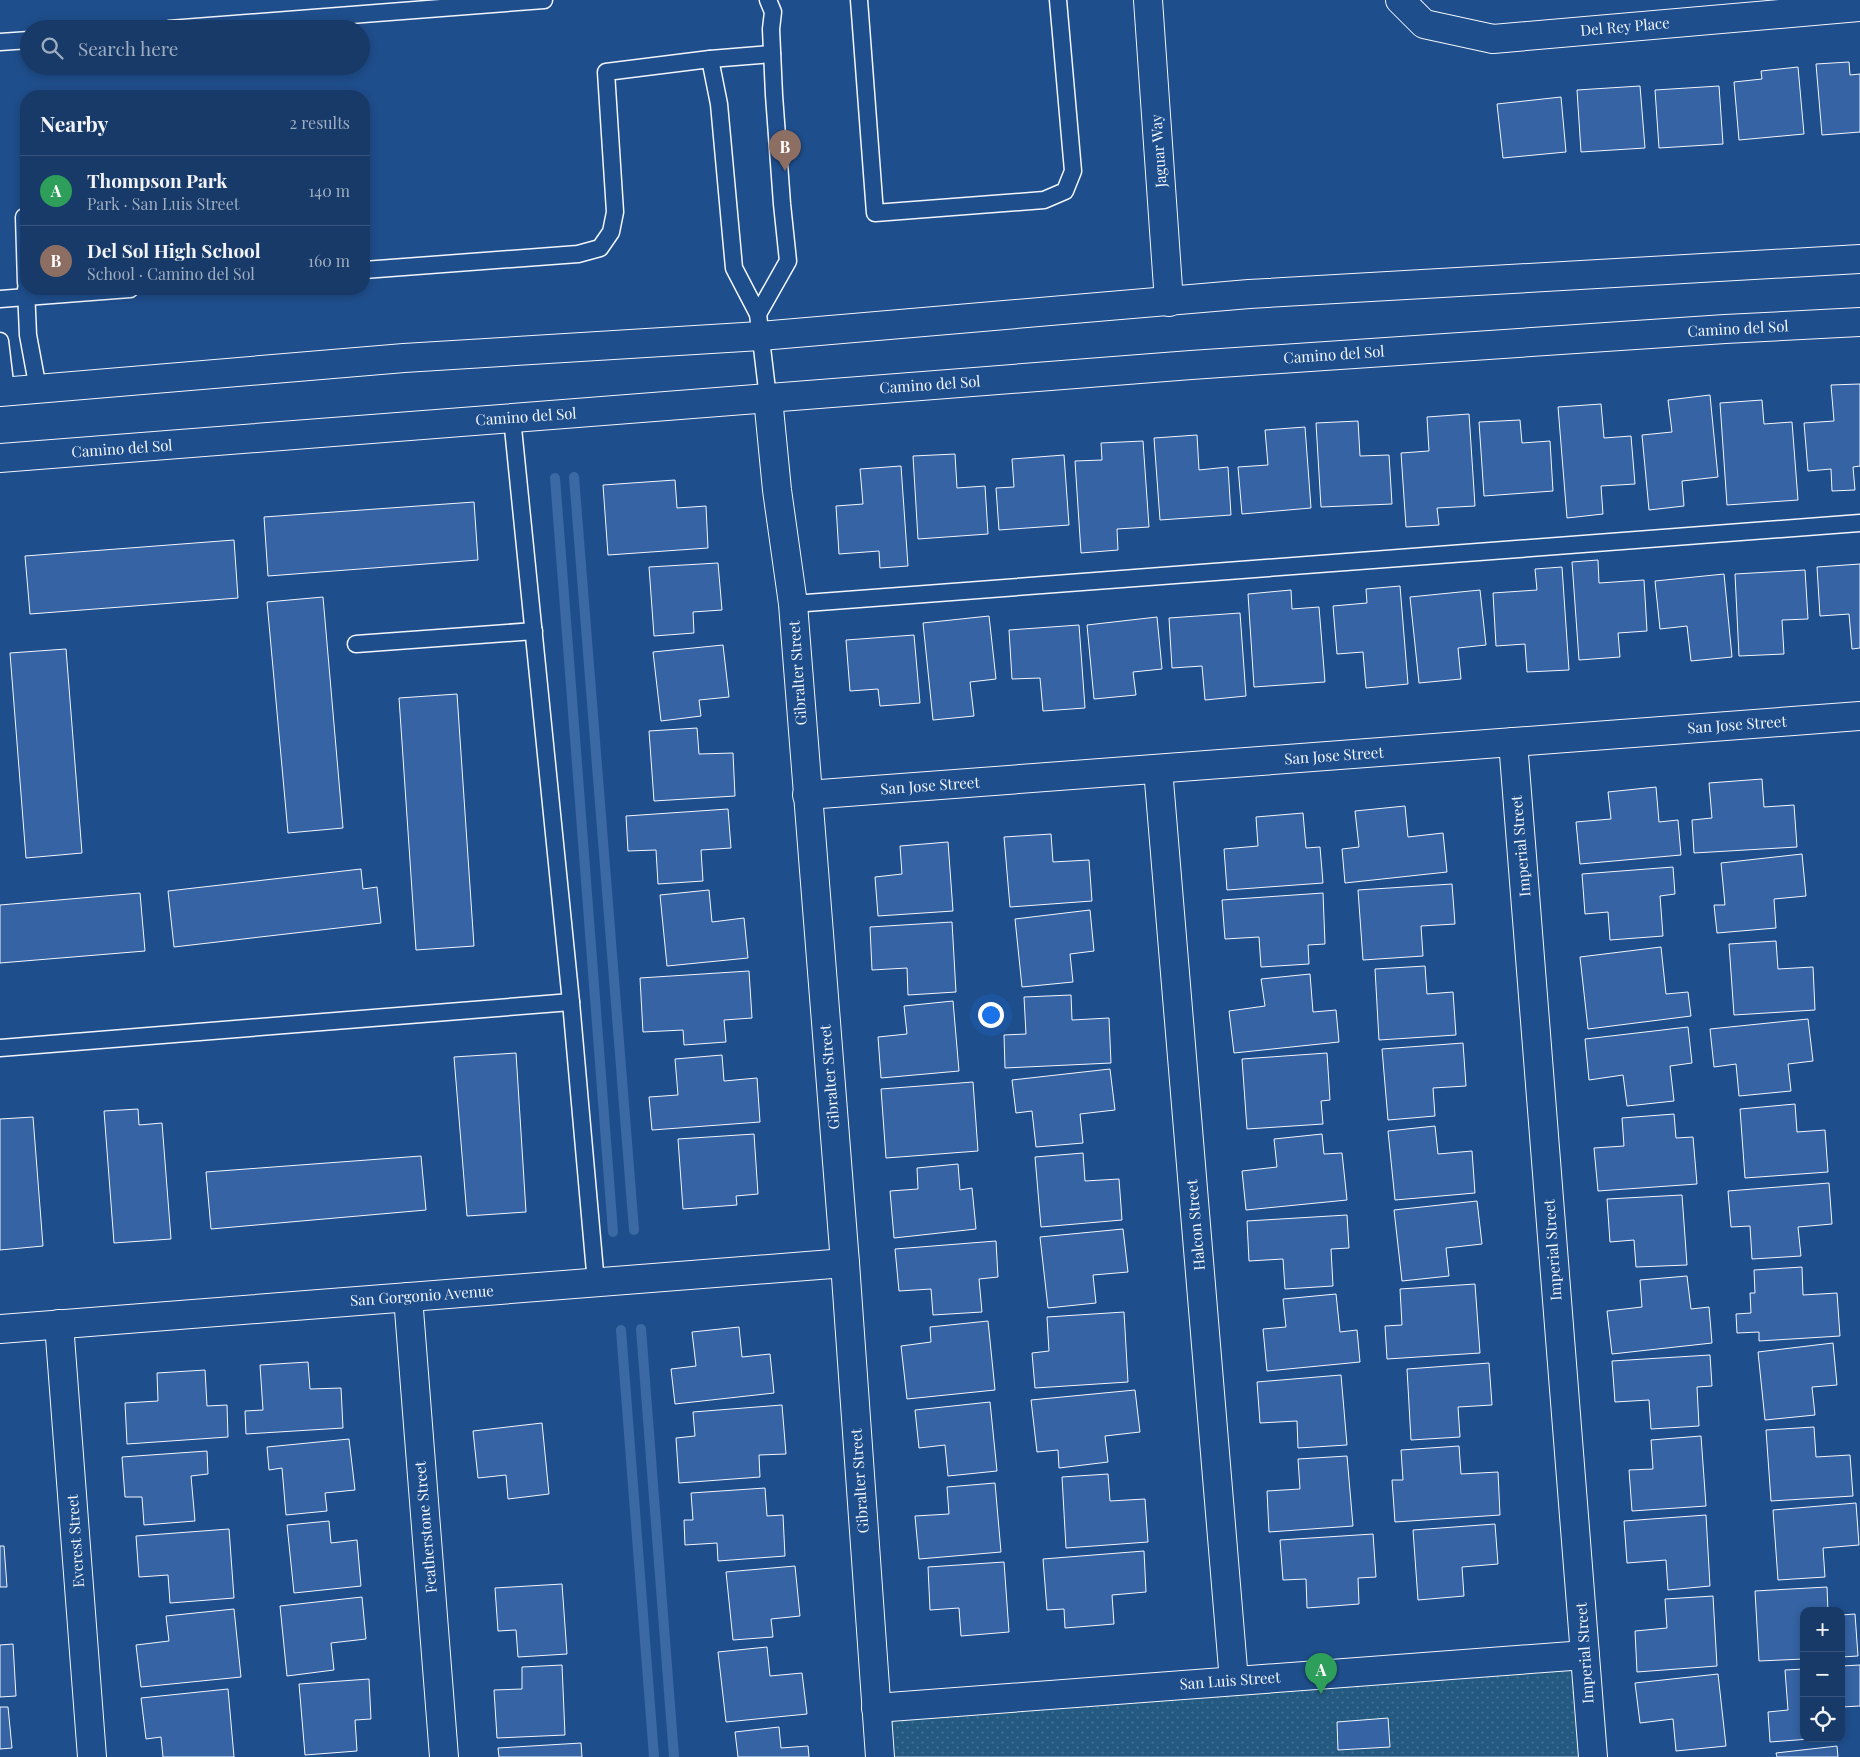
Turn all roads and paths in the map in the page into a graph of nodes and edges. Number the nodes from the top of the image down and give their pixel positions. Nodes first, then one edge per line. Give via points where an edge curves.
1 (544, 0) edge
2 (768, 0) edge
3 (859, 0) edge
4 (1058, 0) edge
5 (1148, 0) edge
6 (1400, 0) edge
7 (1860, 7) edge
8 (1704, 10) edge
9 (285, 20) edge
10 (20, 41) edge
11 (0, 42) edge
12 (772, 54) junction
13 (710, 59) junction
14 (1860, 259) edge
15 (370, 270) edge
16 (20, 291) edge
17 (26, 295) edge
18 (0, 299) edge
19 (1169, 302) junction
20 (1860, 322) edge
21 (759, 325) junction
22 (0, 341) edge
23 (38, 388) junction
24 (3, 392) edge
25 (768, 398) junction
26 (512, 418) junction
27 (0, 458) edge
28 (1860, 523) edge
29 (793, 604) junction
30 (534, 632) junction
31 (356, 644) dead end
32 (1860, 716) edge
33 (1513, 742) junction
34 (1158, 769) junction
35 (807, 795) junction
36 (571, 1002) junction
37 (0, 1048) edge
38 (844, 1263) junction
39 (596, 1283) junction
40 (408, 1297) junction
41 (59, 1324) junction
42 (0, 1329) edge
43 (1585, 1656) junction
44 (1234, 1681) junction
45 (876, 1708) junction
46 (92, 1757) edge
47 (444, 1757) edge
48 (880, 1757) edge
49 (1592, 1757) edge

1 - 9 lane
2 - 12 lane via 773,12
3 - 4 lane via 875,213 1044,200 1065,191 1073,171
5 - 19 street, Jaguar Way
6 - 8 street, Del Rey Place via 1424,24 1494,39
7 - 8 street, Del Rey Place
10 - 11 lane
12 - 13 lane
12 - 21 lane via 788,261
13 - 15 lane via 606,72 615,212 612,232 600,248 578,254
13 - 21 lane via 719,104 734,268
14 - 19 street via 1249,294
16 - 18 lane
17 - 23 lane via 28,335
19 - 21 street
20 - 25 street, Camino del Sol via 1190,365
21 - 23 street
21 - 25 lane
22 - 24 lane
23 - 24 street
25 - 26 street, Camino del Sol
25 - 29 street, Gibralter Street
26 - 27 street, Camino del Sol
26 - 30 lane
28 - 29 lane
29 - 35 street, Gibralter Street
30 - 31 lane
30 - 36 lane
32 - 33 street, San Jose Street
33 - 34 street, San Jose Street
33 - 43 street, Imperial Street
34 - 35 street, San Jose Street
34 - 44 street, Halcon Street
35 - 38 street, Gibralter Street
36 - 37 lane
36 - 39 lane
38 - 39 street, San Gorgonio Avenue
38 - 45 street, Gibralter Street
39 - 40 street, San Gorgonio Avenue
40 - 41 street, San Gorgonio Avenue
40 - 47 street, Featherstone Street
41 - 42 street, San Gorgonio Avenue
41 - 46 street, Everest Street
43 - 44 street, San Luis Street
43 - 49 street, Imperial Street
44 - 45 street, San Luis Street
45 - 48 street, Gibralter Street

